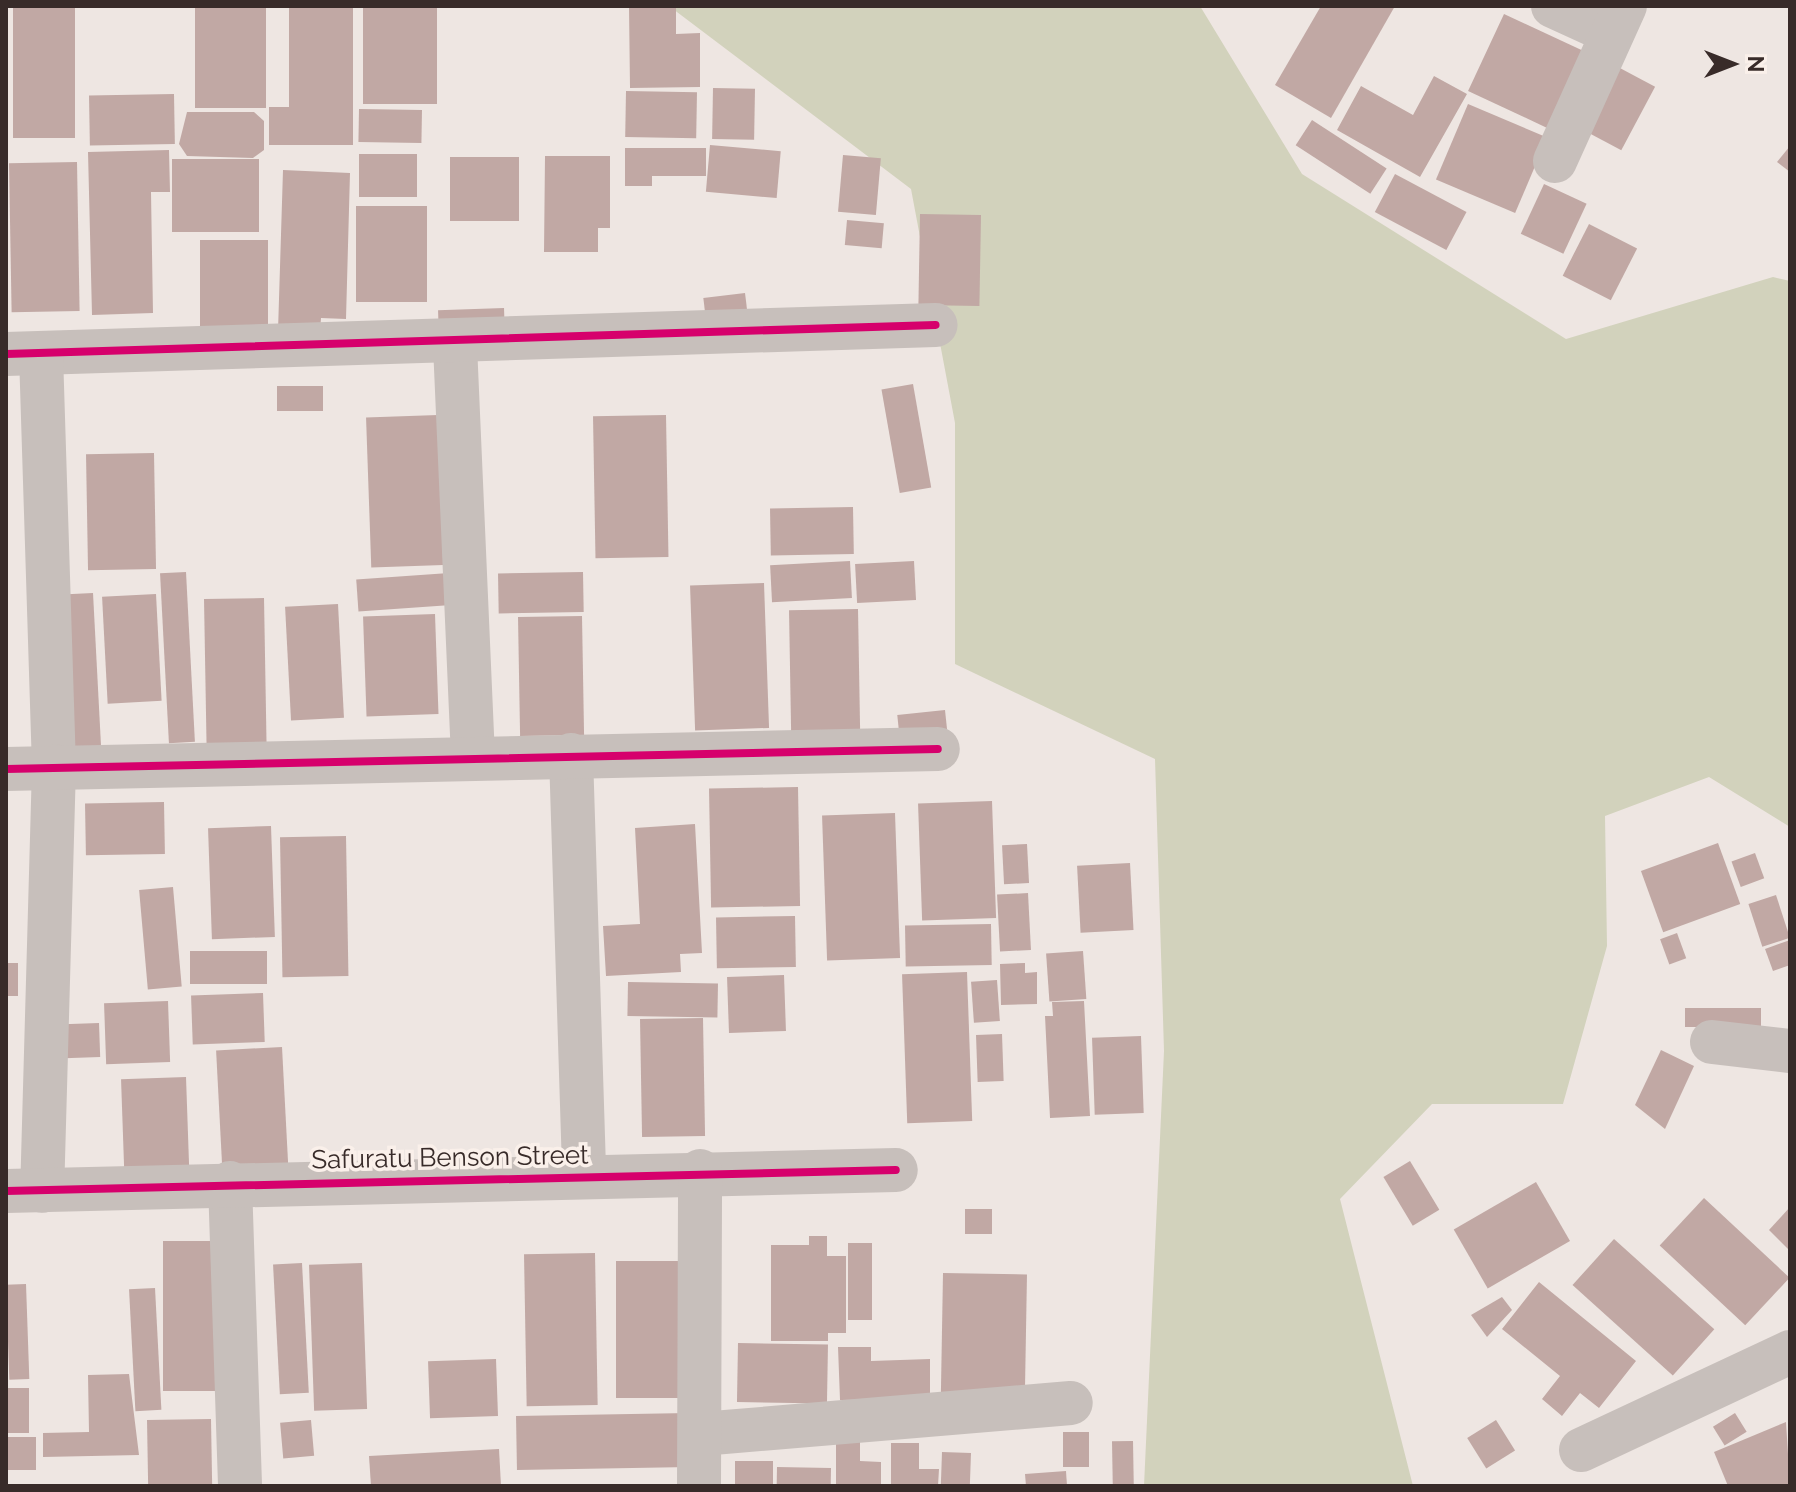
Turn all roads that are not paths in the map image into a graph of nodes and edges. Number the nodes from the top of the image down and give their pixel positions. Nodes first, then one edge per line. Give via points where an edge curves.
1 (1553, 6) edge
2 (1618, 20) edge
3 (1555, 161) dead end
4 (936, 325) dead end
5 (455, 345) junction
6 (24, 354) edge
7 (938, 749) dead end
8 (571, 755) junction
9 (473, 756) junction
10 (54, 766) junction
11 (6, 769) edge
12 (1712, 1042) dead end
13 (1790, 1051) edge
14 (896, 1170) dead end
15 (700, 1171) junction
16 (584, 1176) junction
17 (230, 1183) junction
18 (24, 1191) edge
19 (1790, 1352) edge
20 (1071, 1403) dead end
21 (701, 1434) junction
22 (1581, 1450) dead end
23 (240, 1486) edge
24 (699, 1486) edge

1 - 2 street
2 - 3 street
4 - 5 street
5 - 6 street
5 - 9 street
6 - 10 street
7 - 8 street
8 - 9 street
8 - 16 street
9 - 10 street
10 - 11 street
10 - 18 street
12 - 13 street
14 - 15 street, Safuratu Benson Street
15 - 16 street, Safuratu Benson Street
15 - 21 street
16 - 17 street, Safuratu Benson Street
17 - 18 street, Safuratu Benson Street
17 - 23 street
19 - 22 street
20 - 21 street
21 - 24 street

